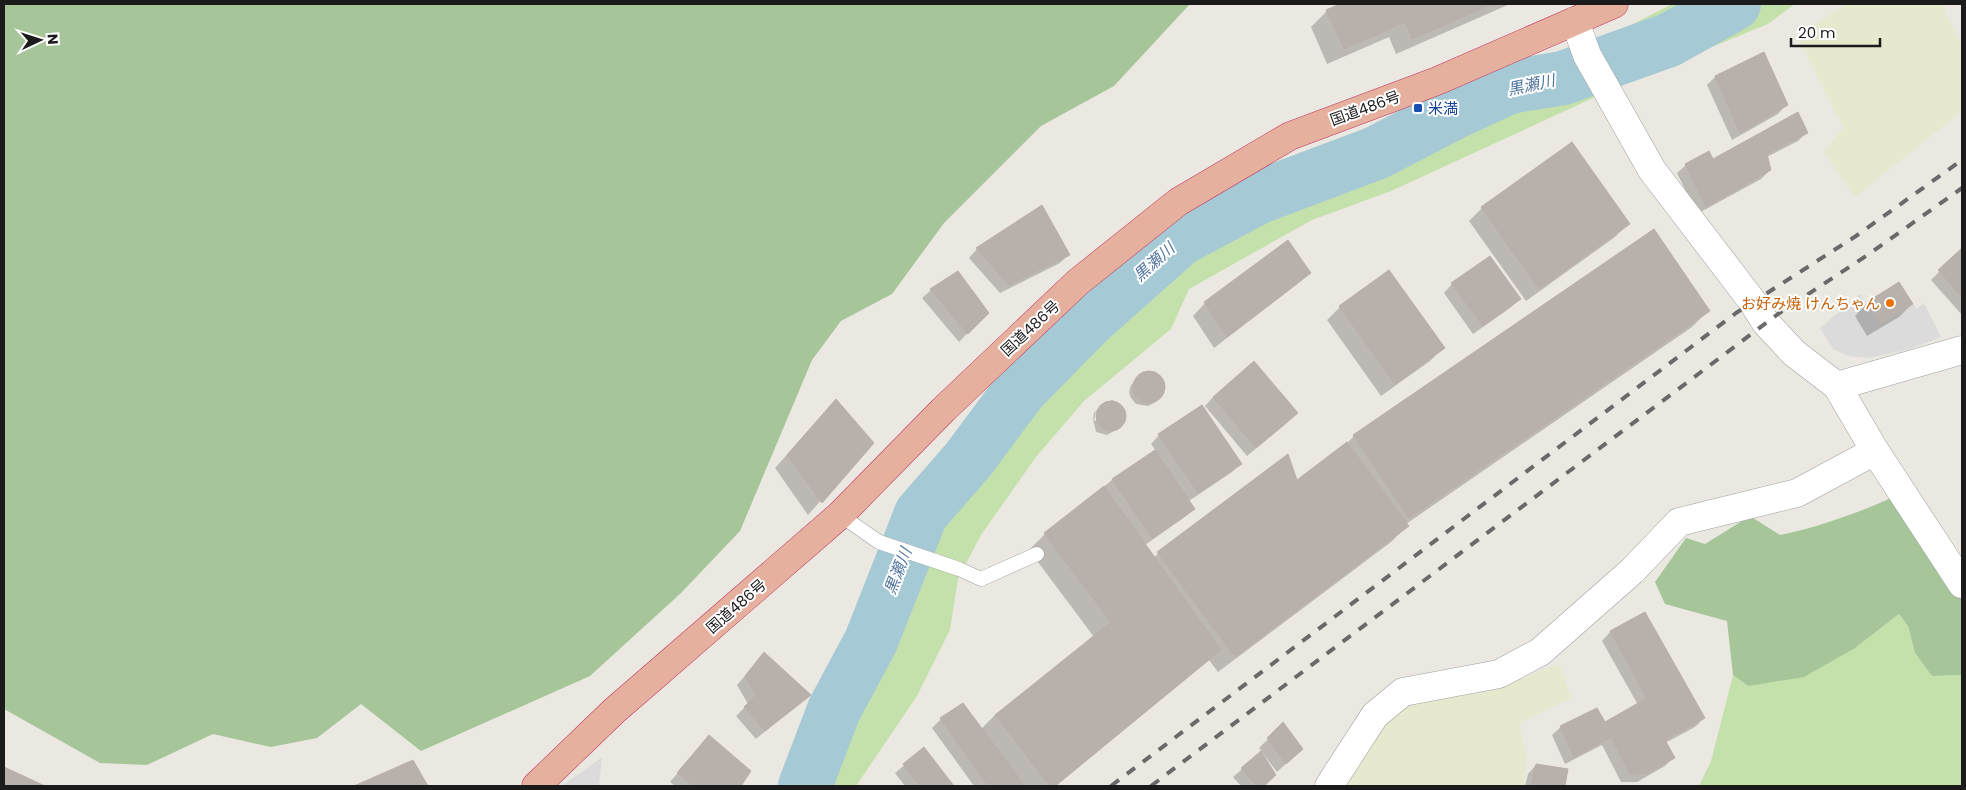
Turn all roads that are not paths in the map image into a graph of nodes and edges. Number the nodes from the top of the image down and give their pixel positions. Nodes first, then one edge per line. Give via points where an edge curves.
1 (1614, 4) edge
2 (1575, 21) junction
3 (1962, 350) edge
4 (1837, 386) junction
5 (1875, 451) junction
6 (840, 515) junction
7 (1037, 554) dead end
8 (1962, 584) edge
9 (536, 786) edge
10 (1329, 786) edge

1 - 2 highway, 国道486号
2 - 4 street via 1587,55 1652,170 1766,323 1794,353
2 - 6 highway, 国道486号 via 1437,81 1290,136 1178,202 1078,282 943,410
3 - 4 street
4 - 5 street
5 - 8 street
5 - 10 street via 1797,493 1679,522 1632,571 1540,652 1500,674 1403,692 1375,715
6 - 7 lane via 879,542 959,569 981,580
6 - 9 highway, 国道486号 via 614,711

